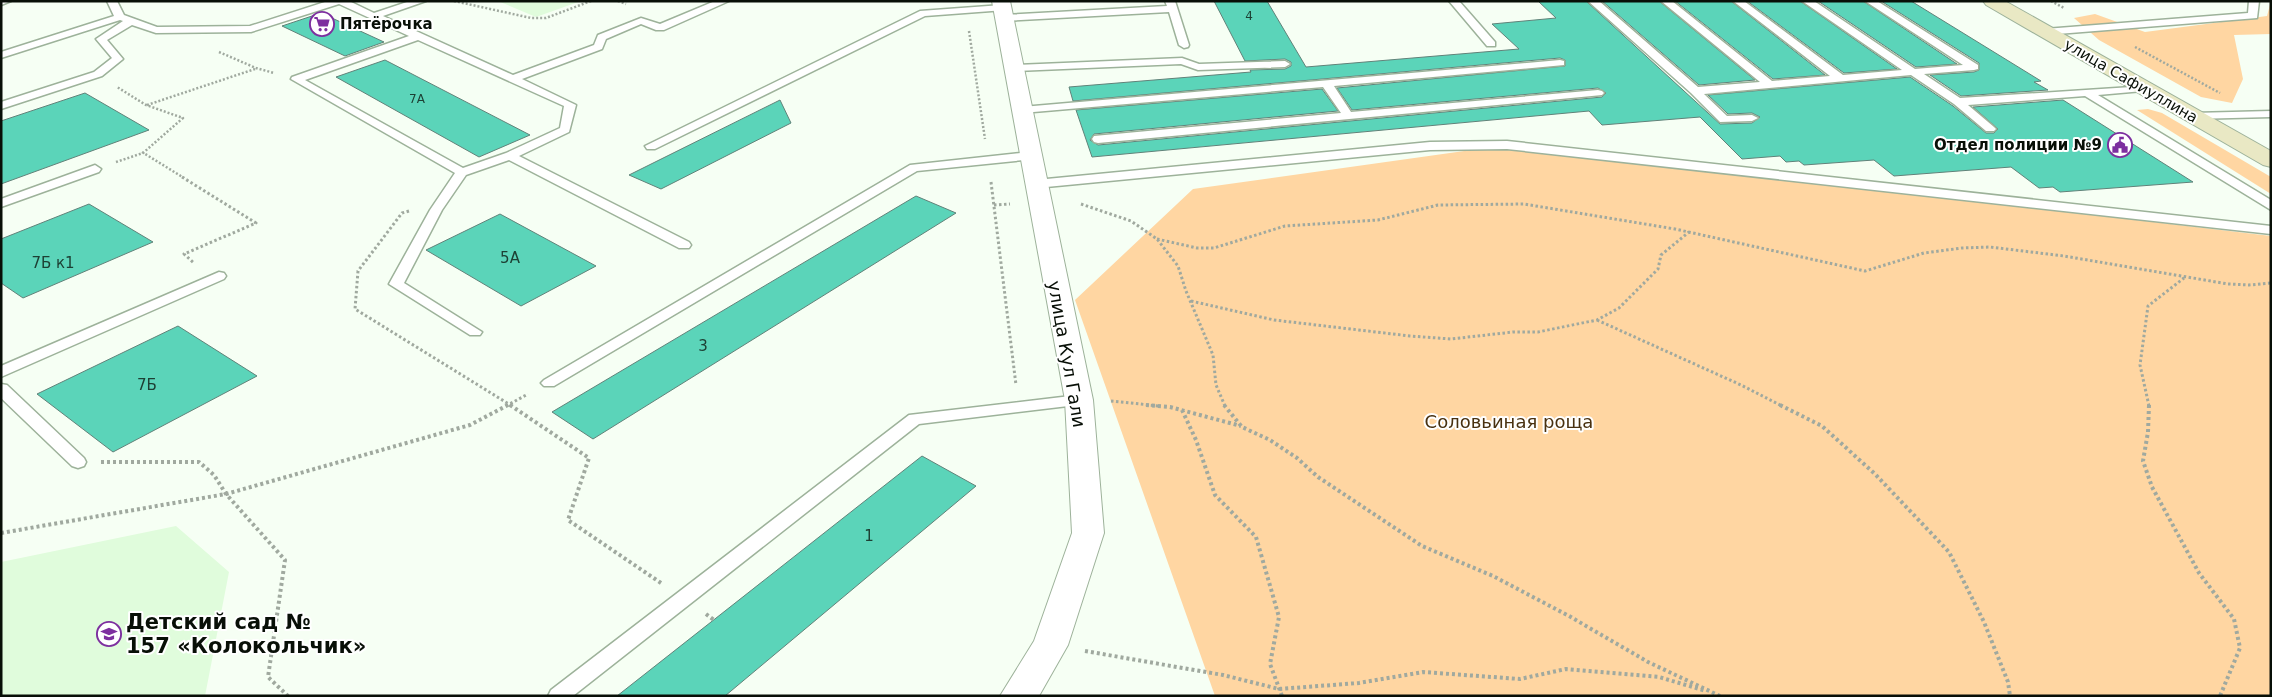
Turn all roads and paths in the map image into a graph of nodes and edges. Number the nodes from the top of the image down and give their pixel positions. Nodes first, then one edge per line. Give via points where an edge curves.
1 (6, 1) edge
2 (112, 1) edge
3 (340, 1) edge
4 (421, 1) edge
5 (454, 1) edge
6 (591, 1) edge
7 (724, 1) edge
8 (1454, 1) edge
9 (1593, 1) edge
10 (1666, 1) edge
11 (1738, 1) edge
12 (1807, 1) edge
13 (1870, 1) edge
14 (1992, 1) edge
15 (2051, 1) edge
16 (2254, 1) edge
17 (1, 2) edge
18 (1172, 5) edge
19 (1003, 9) edge
20 (966, 10) junction
21 (374, 16) junction
22 (120, 17) junction
23 (130, 21) junction
24 (2100, 28) junction
25 (181, 30) junction
26 (2046, 32) junction
27 (419, 36) junction
28 (1491, 44) dead end
29 (1184, 45) dead end
30 (1, 55) edge
31 (1560, 63) dead end
32 (1285, 64) dead end
33 (256, 68) junction
34 (1014, 68) junction
35 (1913, 72) junction
36 (98, 74) junction
37 (1840, 78) junction
38 (296, 79) junction
39 (513, 79) junction
40 (1327, 84) junction
41 (1770, 84) junction
42 (2144, 88) junction
43 (1695, 90) junction
44 (2088, 92) junction
45 (1598, 93) dead end
46 (1958, 102) junction
47 (146, 105) junction
48 (1, 106) edge
49 (1022, 110) junction
50 (2266, 114) edge
51 (1348, 116) junction
52 (2194, 116) junction
53 (1752, 118) dead end
54 (1990, 129) dead end
55 (1098, 139) dead end
56 (651, 146) dead end
57 (142, 152) dead end
58 (510, 156) junction
59 (1030, 156) junction
60 (2271, 160) edge
61 (988, 161) junction
62 (95, 169) joint
63 (462, 172) junction
64 (1038, 193) junction
65 (1, 203) edge
66 (2271, 206) edge
67 (2271, 230) edge
68 (1690, 232) junction
69 (1157, 239) junction
70 (684, 245) dead end
71 (219, 276) joint
72 (2185, 277) junction
73 (2271, 284) edge
74 (1191, 301) junction
75 (1596, 320) junction
76 (475, 332) dead end
77 (1, 372) edge
78 (549, 383) joint
79 (1, 389) edge
80 (1079, 400) junction
81 (509, 404) junction
82 (1019, 407) junction
83 (1182, 410) junction
84 (1242, 427) junction
85 (78, 462) joint
86 (226, 494) junction
87 (1, 533) edge
88 (684, 598) junction
89 (714, 620) dead end
90 (1050, 645) junction
91 (1279, 688) junction
92 (1718, 695) edge
93 (288, 696) edge
94 (558, 696) edge
95 (1019, 696) edge
96 (1282, 696) edge
97 (2010, 696) edge
98 (2220, 696) edge

1 - 17 lane
2 - 22 lane
3 - 21 lane
3 - 25 lane via 252,29
4 - 21 lane
5 - 6 path via 531,18 546,18
7 - 39 lane via 660,28 641,21 602,37 598,47
8 - 28 lane
9 - 43 lane
10 - 41 lane
11 - 37 lane
12 - 35 lane
13 - 35 lane via 1974,67
14 - 26 street, улица Сафиуллина
15 - 24 path
16 - 24 lane via 2253,16
18 - 19 lane
18 - 29 lane
19 - 20 lane
19 - 34 street, улица Кул Гали
20 - 56 lane via 923,14
20 - 61 path
21 - 27 lane
22 - 23 lane
22 - 30 lane
23 - 25 lane via 156,30
23 - 36 lane via 101,39 118,59
24 - 26 lane
24 - 50 path
25 - 33 path via 205,45
26 - 42 street, улица Сафиуллина
27 - 38 lane
27 - 39 lane
31 - 40 lane
32 - 34 lane via 1198,67 1182,61
33 - 38 path
33 - 47 path
34 - 49 street, улица Кул Гали
35 - 37 lane
35 - 46 lane
36 - 47 path
36 - 48 lane
37 - 41 lane
38 - 63 lane
39 - 58 lane via 570,105 565,130
40 - 49 lane
40 - 51 lane
41 - 43 lane
42 - 44 lane
42 - 52 street, улица Сафиуллина
43 - 53 lane via 1724,120
44 - 46 lane
44 - 66 lane
45 - 51 lane
46 - 54 lane
47 - 62 path via 182,118 143,153
49 - 59 street, улица Кул Гали
50 - 52 lane
51 - 55 lane
52 - 60 street, улица Сафиуллина
57 - 71 path via 256,223 184,254
58 - 63 lane
58 - 70 lane
59 - 61 lane
59 - 64 street, улица Кул Гали
61 - 78 lane via 914,168
61 - 82 path
62 - 65 lane
63 - 76 lane via 436,210 396,284
64 - 67 lane via 1430,146 1507,145
64 - 69 path via 1131,221
64 - 80 street, улица Кул Гали
68 - 69 path via 1524,204 1438,204 1378,220 1285,226 1214,248 1197,248
68 - 72 path via 1865,271 1885,267 1913,255 1989,247 2076,257
68 - 75 path via 1661,255 1658,270 1619,308
69 - 74 path via 1178,266
71 - 77 lane
72 - 73 path via 2250,287
72 - 98 path via 2148,306 2140,365 2149,405 2143,461 2152,487 2199,573 2234,619 2240,648
74 - 75 path via 1274,320 1450,339 1538,332
74 - 84 path via 1213,355 1216,385 1224,404
75 - 97 path via 1822,426 1875,474 1949,552 1984,622 2008,682
78 - 81 path
79 - 85 lane
80 - 82 lane
80 - 83 path via 1124,401
80 - 90 street, улица Кул Гали via 1088,533
81 - 86 path via 470,425
81 - 88 path via 589,458 568,520
82 - 88 lane via 915,419
83 - 84 path
83 - 91 path via 1215,495 1256,537 1279,617 1270,664
84 - 92 path via 1270,440 1325,482 1422,546 1493,576 1648,662
85 - 86 path via 199,462 214,475
86 - 87 path
86 - 93 path via 285,560 268,677
88 - 89 path
88 - 94 lane
90 - 91 path
90 - 95 street, улица Кул Гали
91 - 92 path via 1360,683 1423,672 1520,679 1566,669 1659,677
91 - 96 path

